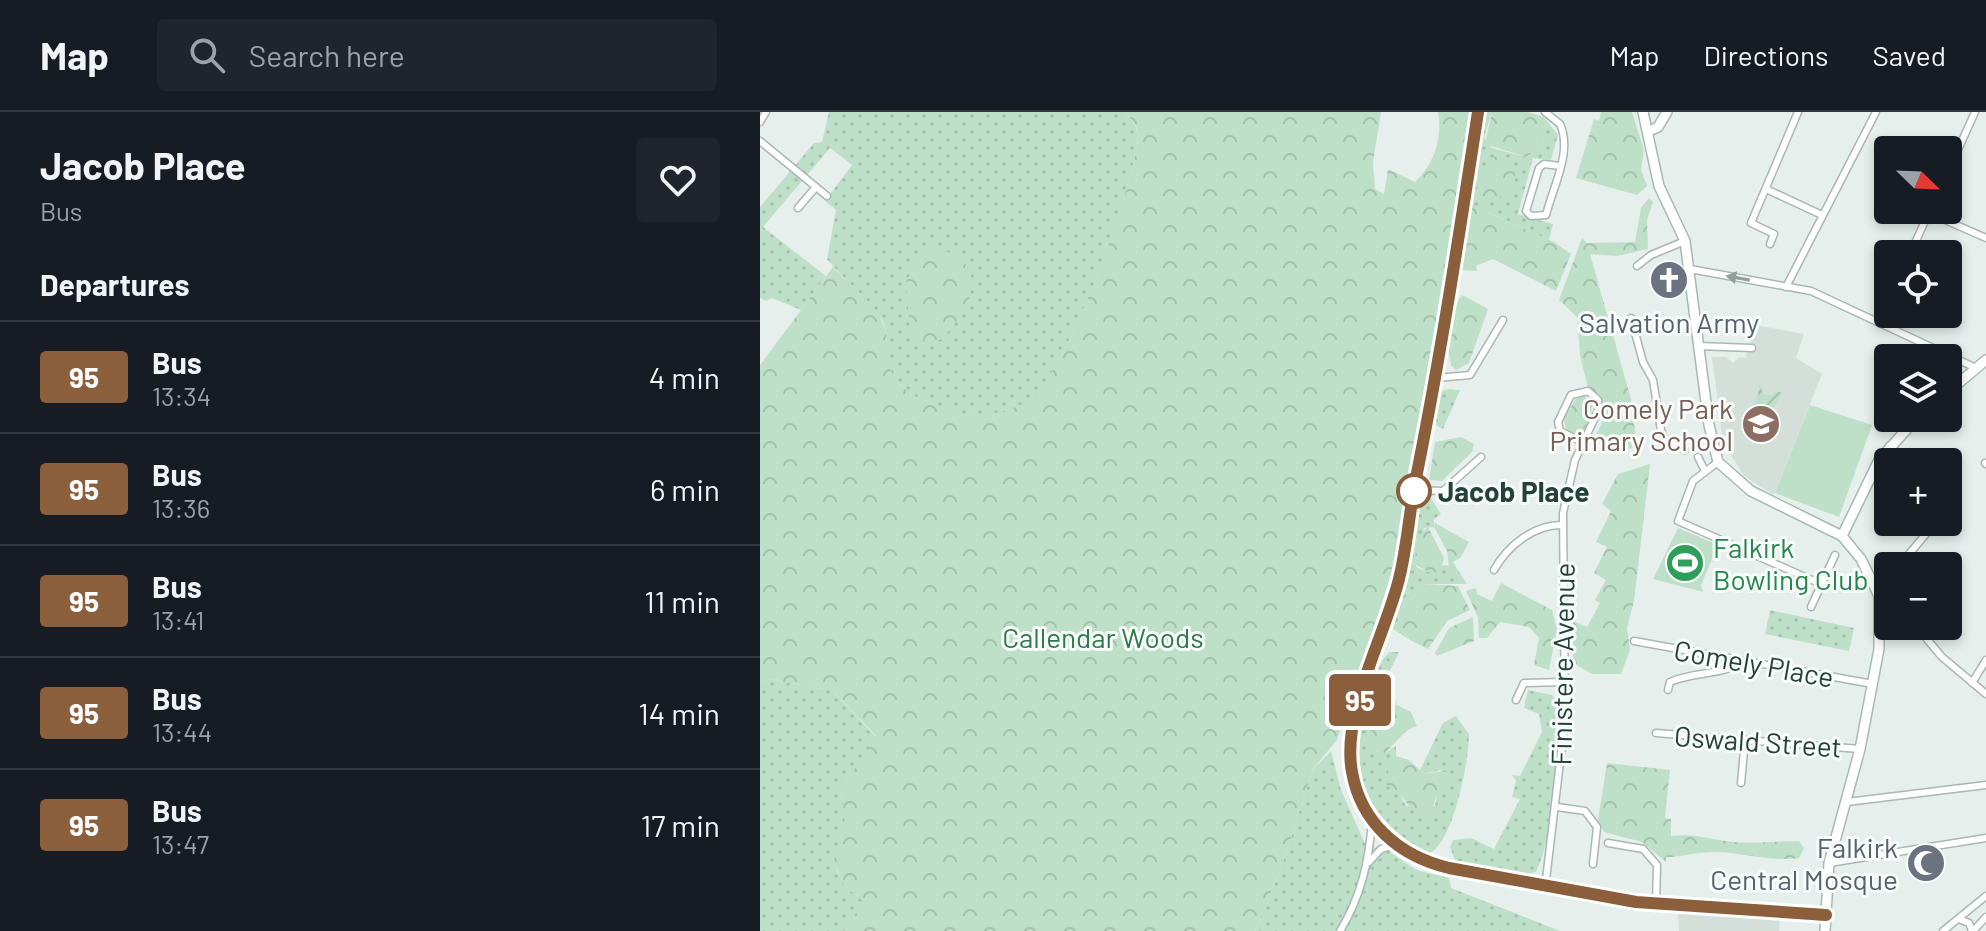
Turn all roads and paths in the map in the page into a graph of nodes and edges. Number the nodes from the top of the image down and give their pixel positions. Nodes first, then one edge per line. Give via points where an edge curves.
1 (766, 112) edge
2 (1478, 112) edge
3 (1545, 112) edge
4 (1643, 112) edge
5 (1667, 112) edge
6 (1798, 112) edge
7 (1876, 112) edge
8 (1975, 112) edge
9 (760, 122) edge
10 (1649, 131) junction
11 (760, 141) edge
12 (1962, 141) edge
13 (1560, 166) junction
14 (816, 187) junction
15 (1766, 189) junction
16 (827, 196) dead end
17 (798, 208) dead end
18 (1822, 215) junction
19 (1957, 224) edge
20 (1986, 238) edge
21 (1685, 241) junction
22 (1770, 244) dead end
23 (1637, 266) dead end
24 (1690, 269) junction
25 (1786, 287) junction
26 (1631, 318) dead end
27 (1503, 320) dead end
28 (1874, 320) edge
29 (1892, 328) edge
30 (1698, 346) junction
31 (1752, 348) dead end
32 (1986, 360) edge
33 (1976, 368) junction
34 (1436, 378) junction
35 (1962, 380) edge
36 (1903, 432) edge
37 (1582, 442) junction
38 (1889, 446) junction
39 (1892, 448) edge
40 (1685, 450) dead end
41 (1481, 457) dead end
42 (1698, 457) dead end
43 (1718, 462) junction
44 (1705, 471) junction
45 (1414, 490) junction
46 (1443, 491) junction
47 (1444, 502) dead end
48 (1563, 525) junction
49 (1842, 536) junction
50 (1924, 536) edge
51 (1911, 552) edge
52 (1835, 555) dead end
53 (1494, 570) dead end
54 (1821, 584) junction
55 (1874, 585) edge
56 (1811, 607) dead end
57 (1879, 640) edge
58 (1928, 640) edge
59 (1634, 641) dead end
60 (1986, 660) edge
61 (1743, 661) junction
62 (1566, 682) junction
63 (1972, 683) junction
64 (1873, 684) junction
65 (1668, 690) dead end
66 (1986, 694) edge
67 (1516, 700) dead end
68 (1656, 733) dead end
69 (1745, 740) junction
70 (1860, 749) junction
71 (1741, 783) dead end
72 (1986, 785) edge
73 (1847, 802) junction
74 (1557, 807) junction
75 (1372, 821) junction
76 (1986, 838) edge
77 (1608, 843) dead end
78 (1395, 845) junction
79 (1368, 863) junction
80 (1829, 863) junction
81 (1593, 864) dead end
82 (1545, 888) junction
83 (1986, 896) edge
84 (1656, 904) junction
85 (1826, 915) junction
86 (1986, 917) edge
87 (1959, 919) junction
88 (1340, 931) edge
89 (1825, 931) edge
90 (1943, 931) edge
91 (1972, 931) edge

1 - 9 street
2 - 34 street
3 - 13 street via 1565,133
4 - 10 street
5 - 10 street
6 - 15 street
7 - 18 street
8 - 12 street
10 - 21 street via 1659,186
11 - 14 street
13 - 13 street via 1539,168 1526,211 1531,216 1546,215
14 - 16 street
14 - 17 street
15 - 18 street
15 - 22 street via 1751,223 1774,234
18 - 25 street
19 - 20 street
21 - 23 street
21 - 24 street
25 -> 24 street
24 - 30 street
25 - 28 street via 1820,295
26 - 40 street via 1653,380 1664,438
27 - 34 street via 1470,375
29 - 33 street
30 - 31 street
30 - 43 street
32 - 33 street
33 - 35 street
34 - 45 street
36 - 38 street
37 - 37 street, Finistere Avenue via 1599,407 1588,391 1571,395 1558,422 1560,431
37 - 48 street, Finistere Avenue via 1569,477
38 - 39 street
38 - 49 street via 1870,473
41 - 46 street
42 - 44 street
43 - 44 street
43 - 49 street via 1762,497
44 - 54 street via 1693,481 1678,521
45 - 46 street
45 - 75 street via 1399,579 1351,738 1355,788
46 - 47 street
48 - 53 street via 1536,529
48 - 62 street, Finistere Avenue
49 - 55 street
50 - 51 street
52 - 54 street
54 - 56 street
57 - 64 street
58 - 63 street
59 - 61 street, Comely Place
60 - 63 street
61 - 64 street, Comely Place
61 - 65 street via 1731,670 1679,678
62 - 67 street via 1524,683
62 - 74 street, Finistere Avenue
63 - 66 street
64 - 70 street
68 - 69 street, Oswald Street
69 - 70 street, Oswald Street
69 - 71 street
70 - 73 street
72 - 73 street
73 - 80 street
74 - 81 street via 1585,811 1597,827
74 - 82 street, Finistere Avenue
75 - 78 street
75 - 79 street
76 - 80 street
77 - 84 street via 1643,849 1657,865
78 - 79 street via 1381,849
78 - 82 street via 1436,865
79 - 88 street
80 - 85 street
82 - 84 street
83 - 87 street
84 - 85 street
85 - 89 street
86 - 91 street
87 - 90 street
87 - 91 street

